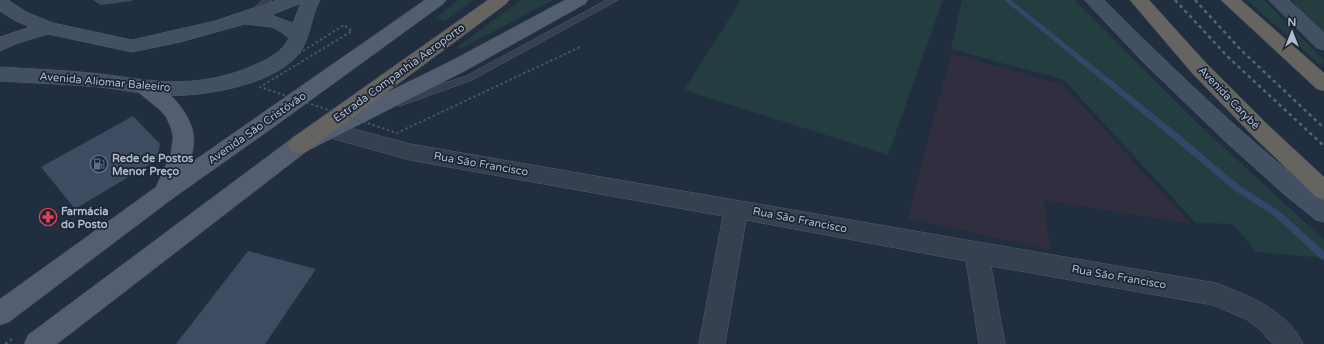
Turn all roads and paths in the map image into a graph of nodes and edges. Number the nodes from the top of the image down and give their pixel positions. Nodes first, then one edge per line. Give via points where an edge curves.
1 (268, 0) edge
2 (293, 0) edge
3 (311, 0) edge
4 (437, 0) edge
5 (500, 0) edge
6 (578, 0) edge
7 (614, 0) edge
8 (1094, 0) edge
9 (1139, 0) edge
10 (1230, 0) edge
11 (1278, 0) edge
12 (1, 4) edge
13 (244, 20) junction
14 (0, 23) edge
15 (48, 28) junction
16 (298, 37) junction
17 (1324, 44) edge
18 (0, 45) edge
19 (580, 47) dead end
20 (0, 74) edge
21 (265, 75) dead end
22 (1324, 84) edge
23 (145, 87) junction
24 (358, 116) junction
25 (327, 130) junction
26 (299, 145) junction
27 (1324, 192) edge
28 (164, 193) junction
29 (736, 208) junction
30 (1324, 213) edge
31 (977, 253) junction
32 (0, 314) edge
33 (37, 344) edge
34 (712, 344) edge
35 (992, 344) edge
36 (1290, 344) edge

1 - 13 lane
2 - 13 main road
3 - 16 main road, Avenida Aliomar Baleeiro via 306,8
4 - 28 main road, Avenida São Cristóvão
5 - 26 highway, Estrada Companhia Aeroporto
6 - 24 main road
7 - 24 lane via 469,78
8 - 30 main road via 1157,65 1268,168
9 - 27 highway, Avenida Carybé via 1199,68
10 - 22 highway
11 - 17 main road
12 - 14 main road via 3,15
12 - 15 main road via 20,16
13 - 15 main road via 141,45 124,45
13 - 16 main road via 274,21 290,27
15 - 18 main road
16 - 23 main road, Avenida Aliomar Baleeiro via 293,48 281,59 268,68 244,77 195,88
19 - 21 path, bridge via 397,132 260,87 352,31 344,25
20 - 23 main road, Avenida Aliomar Baleeiro via 97,80
23 - 28 main road via 162,99 174,113 182,130 183,147
24 - 25 main road
25 - 26 main road
25 - 29 street, Rua São Francisco via 410,152
26 - 33 main road
28 - 32 main road, Avenida São Cristóvão
29 - 31 street, Rua São Francisco
29 - 34 street
31 - 35 street
31 - 36 street, Rua São Francisco via 1216,294 1255,311

